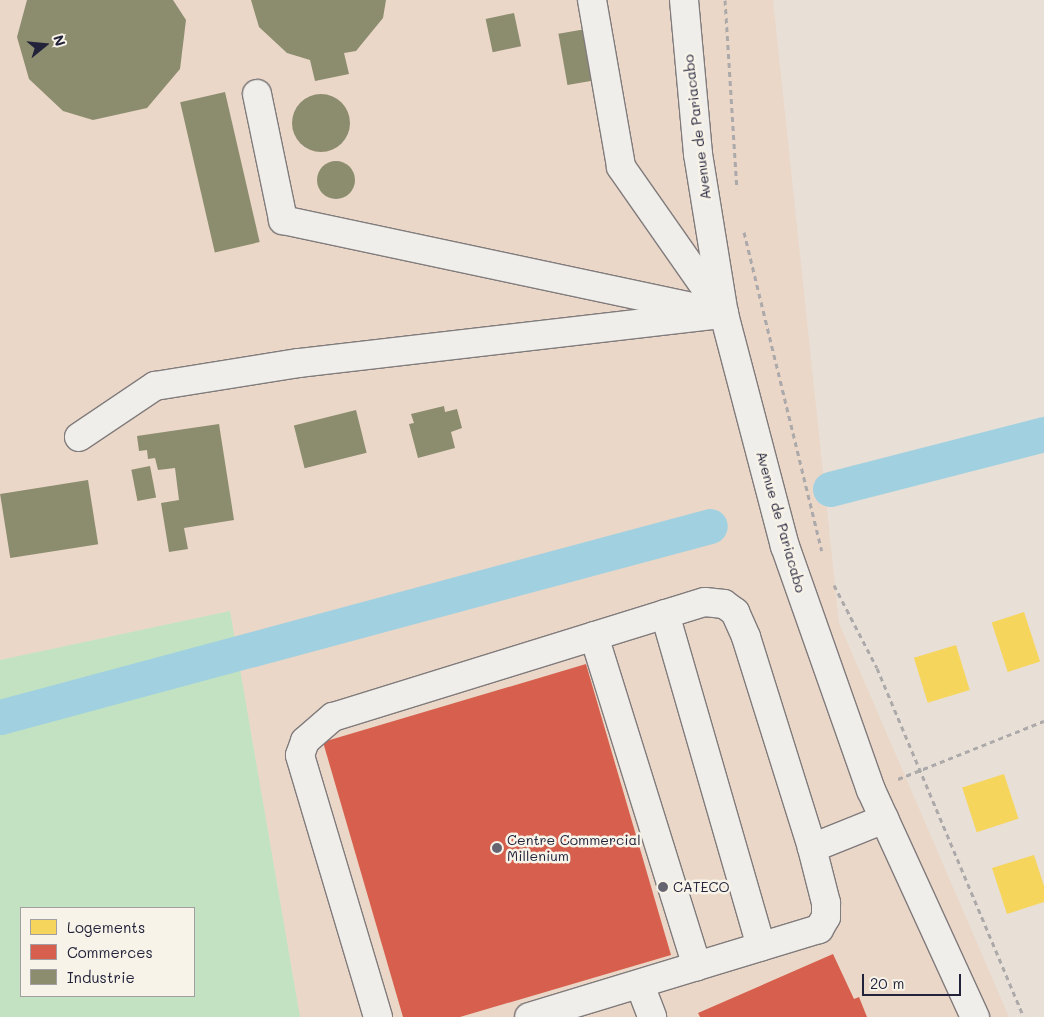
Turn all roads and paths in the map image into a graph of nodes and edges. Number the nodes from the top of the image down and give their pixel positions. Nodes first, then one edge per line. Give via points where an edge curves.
1 (592, 0) edge
2 (684, 0) edge
3 (725, 0) edge
4 (257, 94) dead end
5 (738, 196) dead end
6 (743, 225) dead end
7 (724, 314) junction
8 (79, 437) dead end
9 (823, 555) dead end
10 (832, 582) dead end
11 (665, 614) junction
12 (594, 636) junction
13 (1044, 720) edge
14 (918, 770) junction
15 (871, 790) junction
16 (884, 819) junction
17 (812, 848) junction
18 (761, 946) junction
19 (697, 966) junction
20 (640, 985) junction
21 (378, 1017) edge
22 (529, 1017) edge
23 (652, 1017) edge
24 (975, 1017) edge
25 (1024, 1017) edge

1 - 7 main road via 621,167
2 - 7 main road, Avenue de Pariacabo via 698,154
3 - 5 path
4 - 7 main road via 283,220
6 - 9 path
7 - 8 main road via 299,363 156,386
7 - 15 main road, Avenue de Pariacabo via 785,546
10 - 14 path via 877,668
11 - 12 main road
11 - 17 main road via 705,602 724,604 735,612 746,637
11 - 18 main road
12 - 19 main road
12 - 21 main road via 333,717 304,741 300,755
13 - 14 path
14 - 15 path
14 - 25 path
15 - 16 main road, Avenue de Pariacabo
16 - 17 main road
16 - 24 main road, Avenue de Pariacabo
17 - 18 main road via 826,903 826,917 819,929
18 - 19 main road
19 - 20 main road
20 - 22 main road
20 - 23 main road

